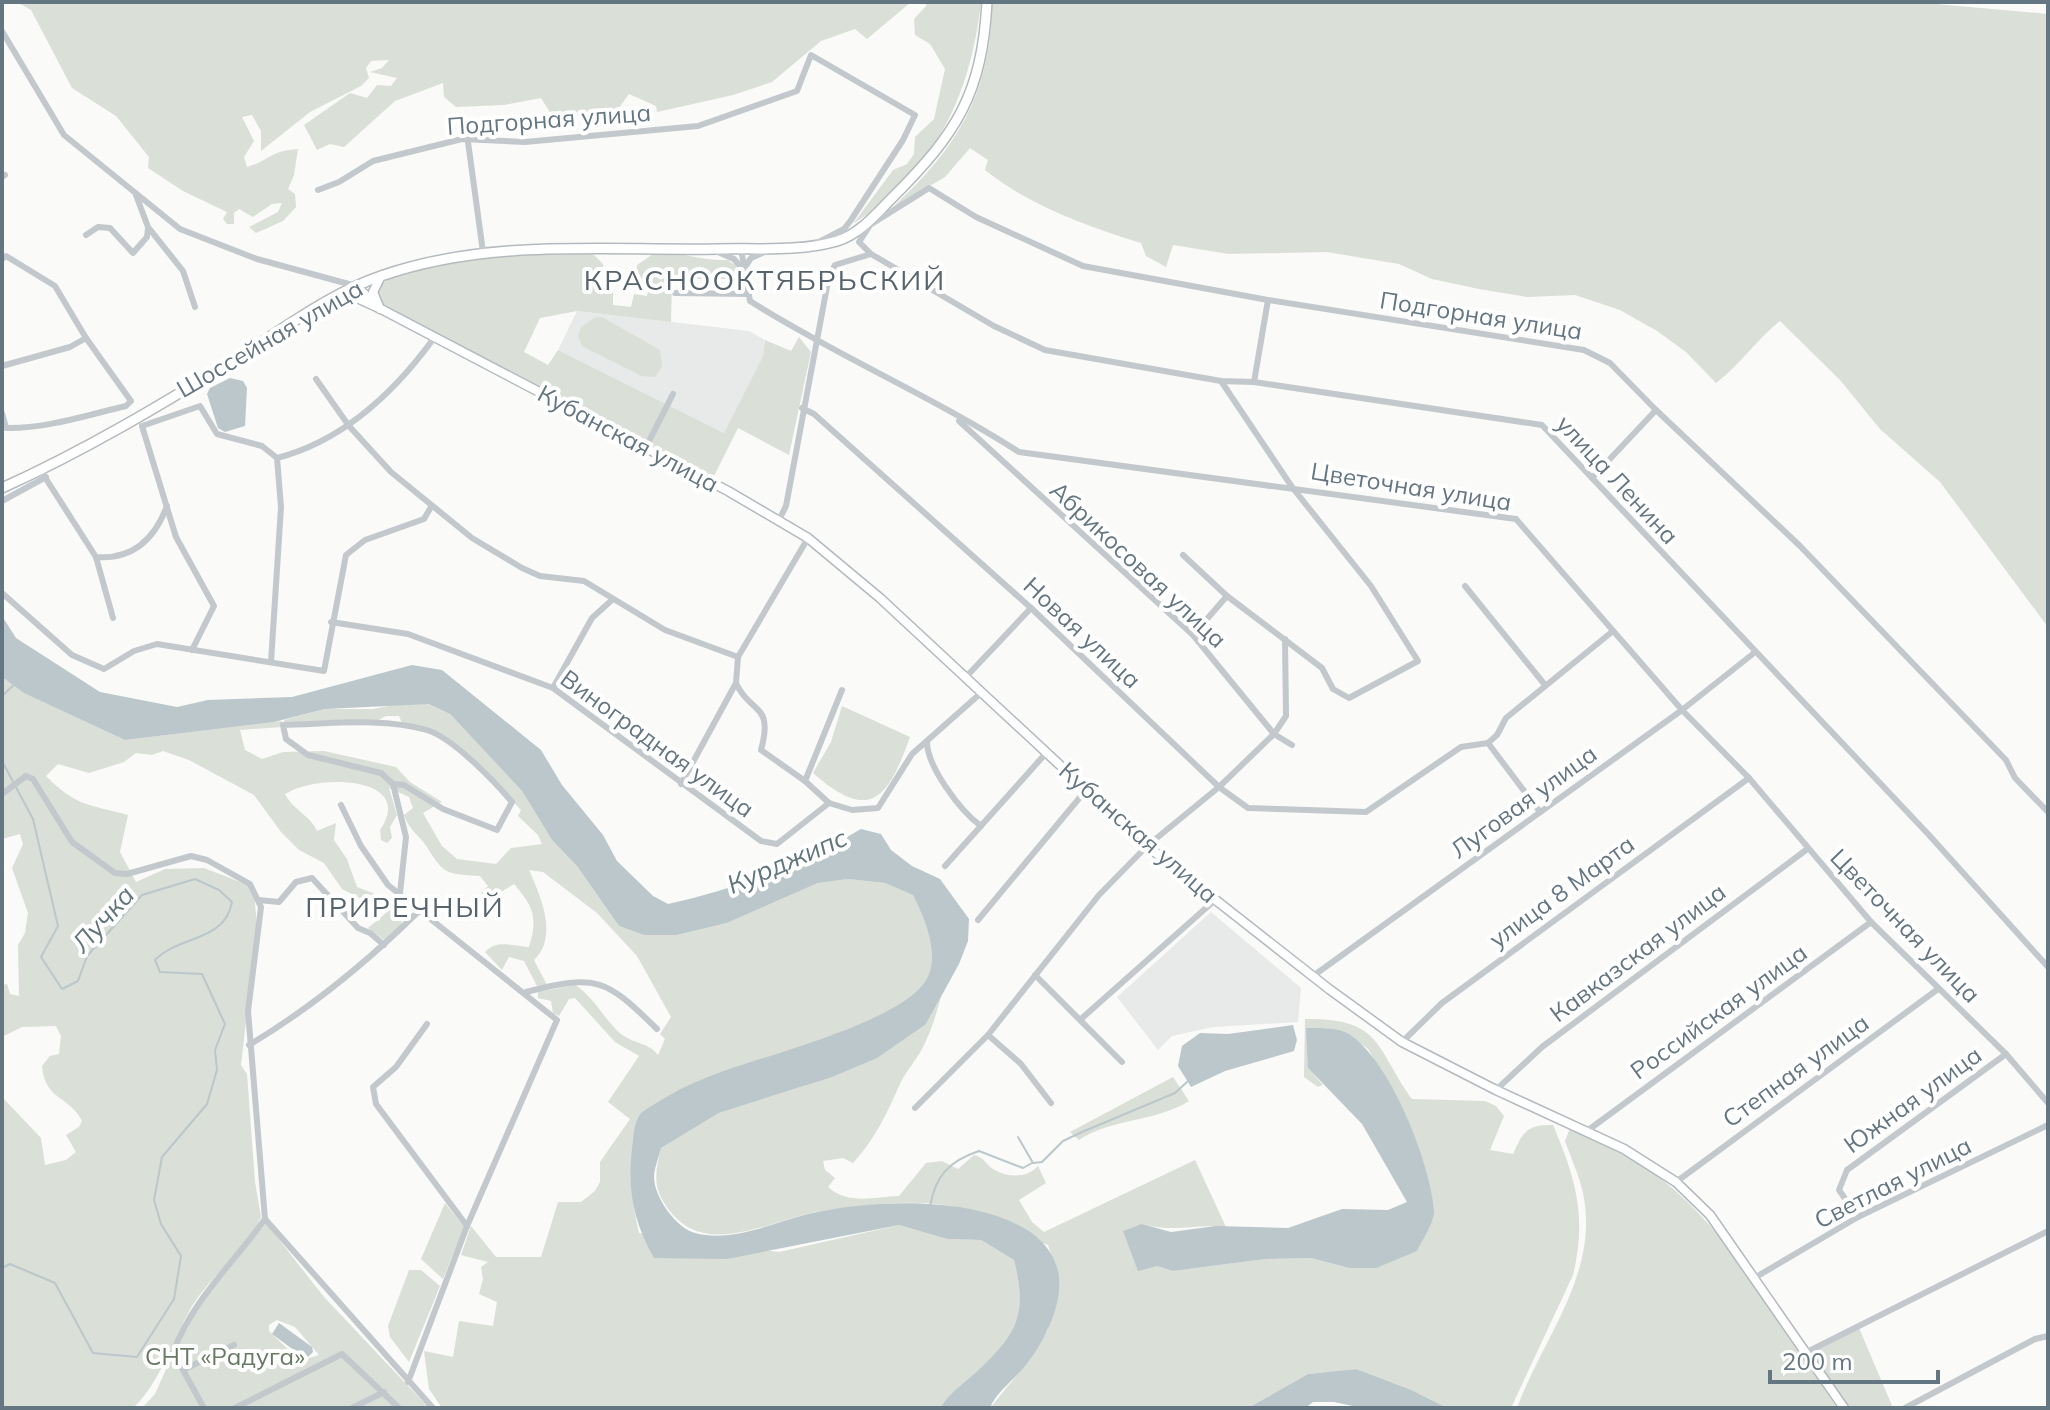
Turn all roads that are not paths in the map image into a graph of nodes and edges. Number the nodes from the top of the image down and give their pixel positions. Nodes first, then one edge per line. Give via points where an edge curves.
1 (987, 2) edge
2 (2, 31) edge
3 (468, 142) junction
4 (318, 190) dead end
5 (135, 193) junction
6 (148, 227) junction
7 (86, 235) dead end
8 (816, 244) junction
9 (778, 248) junction
10 (709, 249) junction
11 (741, 249) junction
12 (483, 252) junction
13 (871, 254) junction
14 (2, 259) edge
15 (743, 270) junction
16 (381, 276) junction
17 (356, 286) junction
18 (675, 293) dead end
19 (747, 294) junction
20 (334, 297) junction
21 (1268, 300) junction
22 (195, 307) dead end
23 (381, 309) junction
24 (86, 338) junction
25 (434, 338) junction
26 (814, 340) junction
27 (2, 366) edge
28 (316, 379) dead end
29 (1221, 381) junction
30 (1254, 382) junction
31 (673, 394) dead end
32 (802, 408) junction
33 (1656, 410) junction
34 (2, 413) edge
35 (139, 415) junction
36 (954, 415) junction
37 (142, 426) junction
38 (349, 426) junction
39 (645, 449) junction
40 (277, 458) junction
41 (43, 474) junction
42 (1592, 478) junction
43 (1292, 487) junction
44 (2, 488) edge
45 (2, 501) edge
46 (167, 506) junction
47 (431, 507) junction
48 (779, 520) junction
49 (808, 538) junction
50 (1183, 555) dead end
51 (96, 557) junction
52 (1465, 586) dead end
53 (2, 593) edge
54 (1227, 596) junction
55 (613, 599) junction
56 (1031, 608) junction
57 (113, 618) dead end
58 (331, 622) junction
59 (1613, 631) junction
60 (1193, 635) junction
61 (1285, 639) junction
62 (192, 650) junction
63 (1754, 653) junction
64 (738, 657) junction
65 (271, 662) junction
66 (965, 678) junction
67 (736, 683) junction
68 (1545, 685) junction
69 (553, 688) junction
70 (842, 690) dead end
71 (981, 693) junction
72 (1682, 710) junction
73 (1274, 734) junction
74 (927, 742) junction
75 (1488, 743) junction
76 (1292, 745) dead end
77 (1047, 752) junction
78 (1749, 778) junction
79 (805, 781) junction
80 (393, 784) junction
81 (681, 784) junction
82 (1219, 787) junction
83 (1086, 790) junction
84 (2, 794) edge
85 (829, 803) junction
86 (341, 805) dead end
87 (1540, 812) junction
88 (2048, 812) edge
89 (981, 826) junction
90 (1147, 846) junction
91 (1806, 850) junction
92 (945, 866) dead end
93 (400, 894) junction
94 (258, 900) junction
95 (1215, 900) junction
96 (419, 911) junction
97 (978, 920) dead end
98 (1871, 922) junction
99 (384, 945) junction
100 (2048, 967) edge
101 (1035, 975) junction
102 (1313, 976) junction
103 (1938, 989) junction
104 (526, 992) junction
105 (1081, 1019) junction
106 (427, 1024) dead end
107 (657, 1029) dead end
108 (988, 1035) junction
109 (1402, 1042) junction
110 (249, 1045) junction
111 (2006, 1054) junction
112 (1122, 1062) dead end
113 (1496, 1090) junction
114 (1051, 1103) dead end
115 (2048, 1103) edge
116 (915, 1108) dead end
117 (2048, 1125) edge
118 (1587, 1131) junction
119 (1676, 1182) junction
120 (1858, 1217) junction
121 (265, 1219) junction
122 (467, 1226) junction
123 (2048, 1231) edge
124 (1756, 1277) junction
125 (2048, 1336) edge
126 (234, 1345) dead end
127 (1807, 1352) junction
128 (185, 1369) junction
129 (408, 1382) junction
130 (384, 1392) junction
131 (204, 1408) edge
132 (235, 1408) edge
133 (352, 1408) edge
134 (399, 1408) edge
135 (433, 1408) edge
136 (1844, 1408) edge
137 (1905, 1408) edge

1 - 8 main road, Шоссейная улица via 975,81 946,140 869,221 846,238
2 - 5 street via 64,135
3 - 4 street, Подгорная улица via 462,139 373,161
3 - 8 street, Подгорная улица via 698,126 797,91 811,55 915,115 851,220
3 - 12 street
5 - 6 street
5 - 17 street via 180,229 257,259
6 - 7 street via 147,237 133,253 110,228 98,227
6 - 22 street via 179,263
8 - 9 main road, Шоссейная улица
9 - 11 main road, Шоссейная улица
9 - 15 street via 751,258
10 - 11 main road, Шоссейная улица
10 - 12 main road, Шоссейная улица
10 - 15 street via 728,256
11 - 15 street
12 - 16 main road, Шоссейная улица
13 - 21 street, Подгорная улица via 859,242 870,225 929,188 976,217 1083,266
13 - 26 street via 835,265
13 - 29 street, улица Ленина via 1045,350
14 - 24 street via 6,256 55,286
15 - 19 street
16 - 17 main road, Шоссейная улица
16 - 23 main road via 373,294
17 - 20 main road, Шоссейная улица
17 - 23 main road
18 - 19 street
19 - 26 street, Цветочная улица via 750,301
20 - 23 main road via 355,297
20 - 35 main road, Шоссейная улица
21 - 30 street
21 - 33 street, Подгорная улица via 1584,350 1610,363
23 - 25 main road, Кубанская улица
24 - 27 street
24 - 34 street via 131,401 126,406 19,428 6,428
25 - 38 street via 384,397
25 - 39 main road, Кубанская улица
26 - 32 street
26 - 36 street, Цветочная улица
28 - 38 street
29 - 30 street, улица Ленина
29 - 43 street
30 - 42 street, улица Ленина via 1534,421 1555,436
31 - 39 street
32 - 48 street via 786,506
32 - 56 street, Новая улица
33 - 42 street
33 - 88 street, Подгорная улица via 1850,596 2006,760 2015,778
35 - 37 street
35 - 41 main road, Шоссейная улица
36 - 43 street, Цветочная улица via 1019,452
36 - 60 street, Абрикосовая улица
37 - 40 street via 200,406 217,434 262,446
37 - 46 street
38 - 40 street via 305,451
38 - 47 street
39 - 48 main road, Кубанская улица
40 - 65 street via 281,507
41 - 44 main road, Шоссейная улица
41 - 45 street
41 - 51 street
42 - 63 street, улица Ленина
43 - 59 street, Цветочная улица via 1516,519
43 - 61 street via 1371,586 1418,661 1349,698 1333,689 1322,668
46 - 51 street via 157,533 141,545 112,559
46 - 62 street via 176,537 214,606
47 - 55 street via 522,568 540,576 584,581
47 - 58 street via 424,519 365,540 346,555
48 - 49 main road, Кубанская улица
49 - 64 street
49 - 66 main road, Кубанская улица
50 - 54 street
51 - 57 street
52 - 68 street
53 - 62 street via 72,655 104,669 157,644
54 - 60 street
54 - 61 street
55 - 64 street via 665,630
55 - 69 street via 592,618
56 - 66 street
56 - 82 street, Новая улица
58 - 65 street via 324,671
58 - 69 street, Виноградная улица via 408,634
59 - 68 street
59 - 72 street, Цветочная улица
60 - 73 street, Абрикосовая улица
61 - 73 street via 1286,716
62 - 65 street
63 - 72 street, Луговая улица
63 - 100 street, улица Ленина
64 - 67 street
66 - 71 main road, Кубанская улица
67 - 79 street via 763,717 761,750
67 - 81 street
68 - 75 street via 1506,718
69 - 81 street, Виноградная улица
70 - 79 street
71 - 74 street
71 - 77 main road, Кубанская улица
72 - 78 street, Цветочная улица
72 - 87 street, Луговая улица
73 - 76 street, Абрикосовая улица
73 - 82 street
74 - 85 street via 904,765 878,808 852,810
74 - 89 street via 931,761 955,802
75 - 82 street, Новая улица via 1461,747 1366,812 1248,808
75 - 87 street
77 - 83 main road, Кубанская улица
77 - 89 street
78 - 91 street, Цветочная улица
78 - 109 street, улица 8 Марта via 1442,1003
79 - 85 street
80 - 80 street via 497,830 512,802 458,748 429,731 386,724 283,725 286,739 308,755 381,773
80 - 93 street via 406,837
81 - 85 street, Виноградная улица via 761,841 777,844
82 - 90 street
83 - 90 main road, Кубанская улица
83 - 97 street
84 - 94 street via 26,776 33,779 72,842 115,873 185,857 207,860 250,884
86 - 93 street via 361,846
87 - 102 street, Луговая улица
89 - 92 street
90 - 95 main road, Кубанская улица
90 - 101 street via 1099,895
91 - 98 street, Цветочная улица
91 - 113 street, Кавказская улица via 1542,1047
93 - 96 street
94 - 99 street via 279,902 296,882 312,878 358,928
94 - 110 street
95 - 102 main road, Кубанская улица
95 - 105 street
96 - 99 street
96 - 104 street
98 - 103 street, Цветочная улица
98 - 118 street, Российская улица
99 - 110 street via 307,1010
101 - 105 street
101 - 108 street
102 - 109 main road, Кубанская улица
103 - 111 street, Цветочная улица
103 - 119 street, Степная улица
104 - 107 street via 583,980 605,984
104 - 122 street via 557,1020
105 - 112 street
106 - 122 street via 396,1067 373,1087 376,1104
108 - 114 street via 1021,1064
108 - 116 street
109 - 113 main road, Кубанская улица
110 - 121 street
111 - 115 street, Цветочная улица
111 - 120 street, Южная улица via 1847,1170 1839,1190
113 - 118 main road, Кубанская улица
117 - 120 street, Светлая улица
118 - 119 main road, Кубанская улица
119 - 124 main road, Кубанская улица via 1710,1215
120 - 124 street, Светлая улица
121 - 128 street via 184,1324 173,1352
121 - 129 street
122 - 129 street
123 - 127 street
124 - 127 main road, Кубанская улица
125 - 137 street
126 - 128 street
127 - 136 main road, Кубанская улица
128 - 131 street
129 - 135 street
130 - 132 street via 342,1354
130 - 133 street
130 - 134 street

